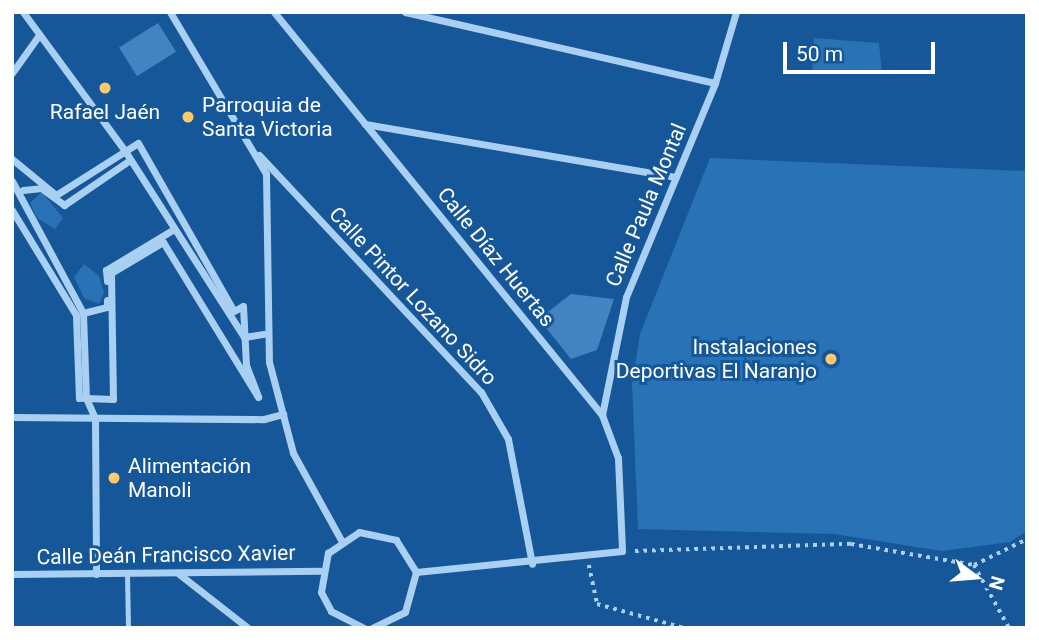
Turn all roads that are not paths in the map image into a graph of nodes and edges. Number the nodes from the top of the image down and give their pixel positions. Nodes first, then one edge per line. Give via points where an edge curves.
1 (23, 12) edge
2 (170, 12) edge
3 (274, 12) edge
4 (405, 12) edge
5 (736, 12) edge
6 (39, 34) junction
7 (12, 73) edge
8 (715, 83) junction
9 (365, 124) junction
10 (125, 150) junction
11 (255, 151) junction
12 (12, 159) edge
13 (130, 160) junction
14 (676, 177) junction
15 (12, 181) edge
16 (23, 190) junction
17 (12, 210) edge
18 (171, 230) junction
19 (83, 313) junction
20 (264, 334) junction
21 (244, 337) junction
22 (86, 398) junction
23 (283, 414) junction
24 (602, 415) junction
25 (12, 417) edge
26 (95, 418) junction
27 (341, 540) junction
28 (532, 564) junction
29 (320, 571) junction
30 (416, 572) junction
31 (178, 573) junction
32 (12, 574) edge
33 (96, 574) junction
34 (127, 574) junction
35 (128, 626) dead end
36 (248, 628) edge
37 (364, 628) edge
38 (372, 628) edge

1 - 6 street
2 - 11 street
3 - 9 street, Calle Díaz Huertas
4 - 8 street
5 - 8 street, Calle Paula Montal
6 - 7 street
6 - 10 street
8 - 14 street, Calle Paula Montal
9 - 14 street via 380,122
9 - 24 street, Calle Díaz Huertas
10 - 12 street via 56,195
10 - 13 street
10 - 21 street via 138,142 234,311 243,306
11 - 20 street via 269,197
11 - 28 street, Calle Pintor Lozano Sidro via 481,392 508,439
13 - 16 street via 64,205 41,188
13 - 18 street
14 - 24 street, Calle Paula Montal via 626,297
15 - 16 street
16 - 19 street via 23,206
17 - 22 street via 76,315 79,398
18 - 19 street via 106,270 107,307
18 - 21 street
19 - 22 street
20 - 21 street
20 - 23 street
21 - 22 street via 255,398 163,242 111,273 113,399
22 - 26 street
23 - 26 street via 264,419
23 - 27 street via 309,491
24 - 28 street, Calle Díaz Huertas via 618,457 622,551
25 - 26 street
26 - 33 street
27 - 29 street
27 - 30 street via 359,532 387,536 409,554
28 - 30 street
29 - 31 street, Calle Deán Francisco Xavier
29 - 37 street via 331,611
30 - 38 street via 405,612
31 - 34 street, Calle Deán Francisco Xavier
31 - 36 street
32 - 33 street, Calle Deán Francisco Xavier
33 - 34 street, Calle Deán Francisco Xavier
34 - 35 lane

